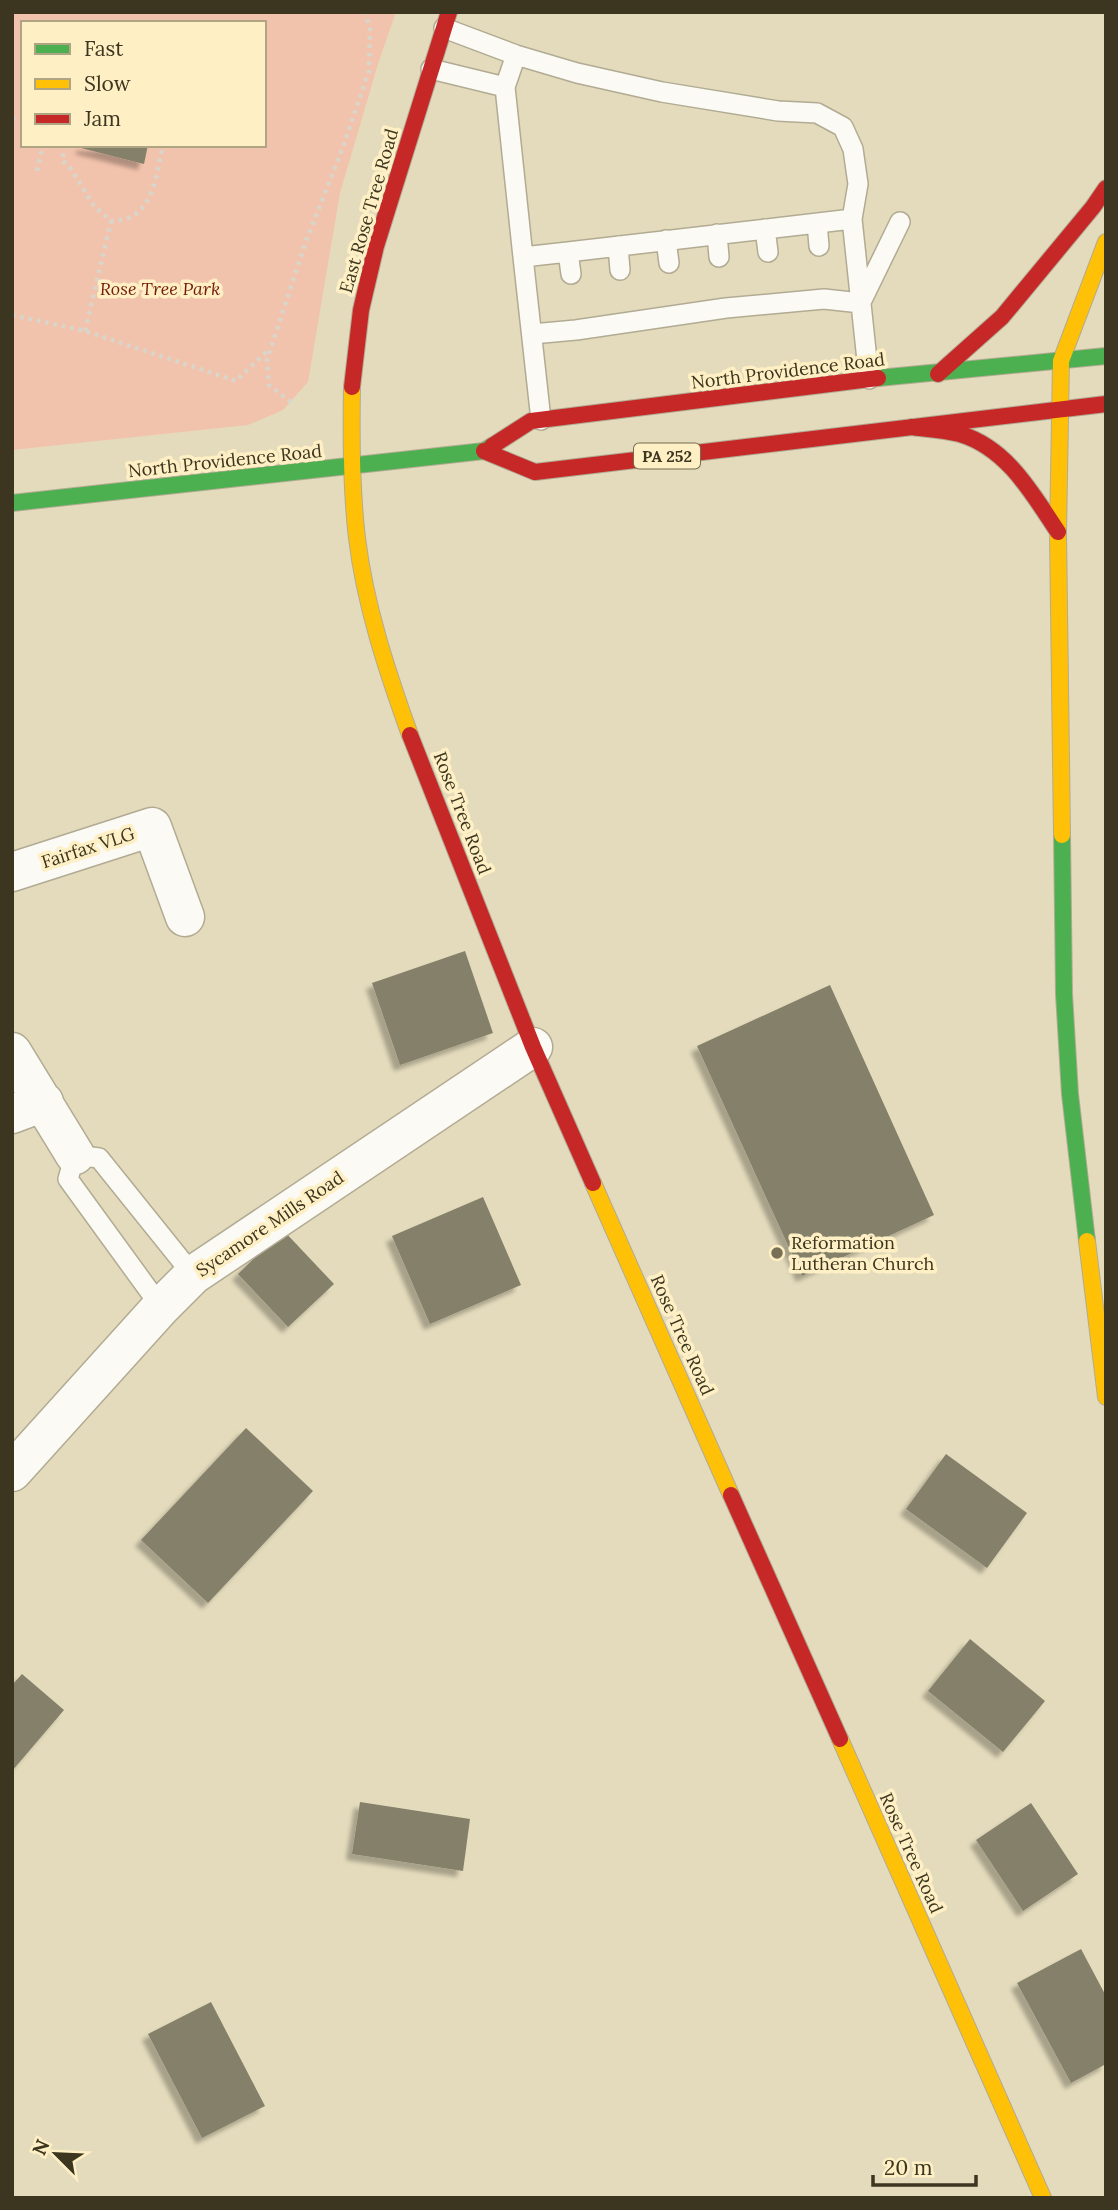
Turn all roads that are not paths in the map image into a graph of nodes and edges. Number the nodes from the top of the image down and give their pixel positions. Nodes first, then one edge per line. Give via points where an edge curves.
1 (446, 20) edge
2 (516, 55) junction
3 (431, 69) junction
4 (505, 88) junction
5 (1106, 188) edge
6 (852, 219) junction
7 (900, 222) dead end
8 (817, 223) junction
9 (765, 229) junction
10 (717, 234) junction
11 (666, 240) junction
12 (1106, 242) edge
13 (618, 246) junction
14 (820, 246) dead end
15 (568, 252) junction
16 (768, 252) dead end
17 (523, 257) junction
18 (719, 257) dead end
19 (669, 262) dead end
20 (620, 270) dead end
21 (571, 274) dead end
22 (861, 303) junction
23 (532, 334) junction
24 (1106, 356) edge
25 (1060, 361) junction
26 (938, 374) junction
27 (869, 379) junction
28 (1106, 404) edge
29 (1060, 409) junction
30 (541, 420) junction
31 (911, 427) junction
32 (484, 451) junction
33 (351, 466) junction
34 (12, 503) edge
35 (1058, 531) junction
36 (12, 872) edge
37 (185, 917) dead end
38 (533, 1047) junction
39 (12, 1052) edge
40 (28, 1108) edge
41 (75, 1155) junction
42 (193, 1275) junction
43 (161, 1307) junction
44 (1106, 1397) edge
45 (12, 1472) edge
46 (1042, 2198) edge

1 - 2 lane
1 - 3 main road, East Rose Tree Road
2 - 4 lane
2 - 6 lane via 662,93 817,113 843,127 853,149 858,184
3 - 4 lane
3 - 33 main road, East Rose Tree Road via 361,310 352,381
4 - 17 lane
5 - 26 main road via 1002,317
6 - 8 lane
6 - 22 lane
7 - 22 lane
8 - 9 lane
8 - 14 lane
9 - 10 lane
9 - 16 lane
10 - 11 lane
10 - 18 lane
11 - 13 lane
11 - 19 lane
12 - 25 main road
13 - 15 lane
13 - 20 lane
15 - 17 lane
15 - 21 lane
17 - 23 lane
22 - 23 lane via 823,291 724,300 576,321
22 - 27 lane
23 - 30 lane
24 - 25 main road, North Providence Road / PA 252
25 - 26 main road, North Providence Road / PA 252
25 - 29 main road
26 - 27 main road, North Providence Road / PA 252
27 - 30 main road, North Providence Road / PA 252
28 - 29 main road, North Providence Road / PA 252
29 - 31 main road, North Providence Road / PA 252
29 - 35 main road
30 - 32 main road, North Providence Road / PA 252 via 531,421
31 - 32 main road, North Providence Road / PA 252 via 535,471
31 - 35 main road via 953,432 991,448 1008,463
32 - 33 main road, North Providence Road / PA 252
33 - 34 main road, North Providence Road / PA 252
33 - 38 main road, Rose Tree Road via 357,540 386,668
35 - 44 main road via 1064,994 1070,1094
36 - 37 street, Fairfax VLG via 152,827
38 - 42 street, Sycamore Mills Road
38 - 46 main road, Rose Tree Road
39 - 40 street
40 - 41 street
41 - 42 lane via 99,1158
41 - 43 lane via 68,1179
42 - 43 street, Sycamore Mills Road
43 - 45 street, Sycamore Mills Road

